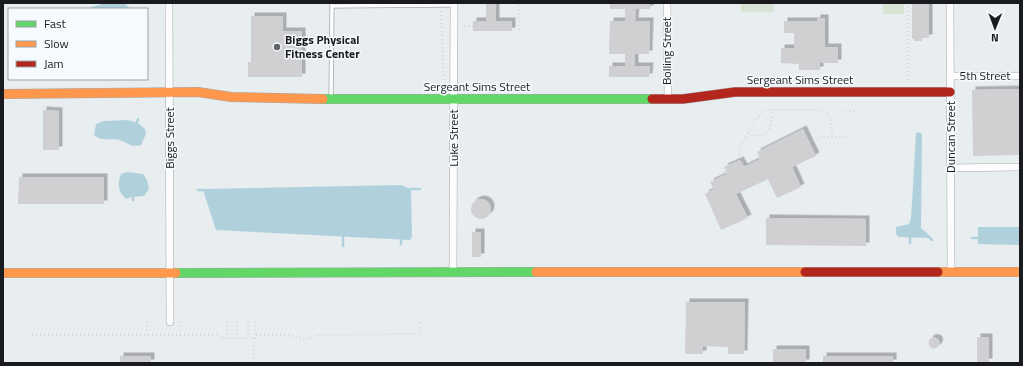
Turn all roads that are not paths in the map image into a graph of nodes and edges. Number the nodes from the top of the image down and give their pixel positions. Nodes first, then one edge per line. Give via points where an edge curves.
1 (169, 3) edge
2 (667, 3) edge
3 (950, 3) edge
4 (332, 4) edge
5 (454, 4) edge
6 (950, 76) junction
7 (1020, 76) edge
8 (170, 92) junction
9 (950, 92) junction
10 (3, 94) edge
11 (331, 99) junction
12 (454, 99) junction
13 (668, 99) junction
14 (1020, 167) edge
15 (951, 168) junction
16 (951, 272) junction
17 (1020, 272) edge
18 (3, 273) edge
19 (170, 273) junction
20 (453, 273) junction
21 (170, 322) dead end

1 - 8 street, Biggs Street
2 - 13 street, Bolling Street
3 - 6 street, Duncan Street
4 - 5 lane
4 - 11 lane
5 - 12 street, Luke Street
6 - 7 street, 5th Street
6 - 9 street, Duncan Street
8 - 10 street, Sergeant Sims Street
8 - 11 street, Sergeant Sims Street via 198,92 249,99
8 - 19 street, Biggs Street
9 - 13 street, Sergeant Sims Street via 735,92
9 - 15 street, Duncan Street
11 - 12 street, Sergeant Sims Street
12 - 13 street, Sergeant Sims Street
12 - 20 street, Luke Street
14 - 15 street
15 - 16 street, Duncan Street
16 - 17 street
16 - 20 street
18 - 19 street
19 - 20 street
19 - 21 street, Biggs Street

